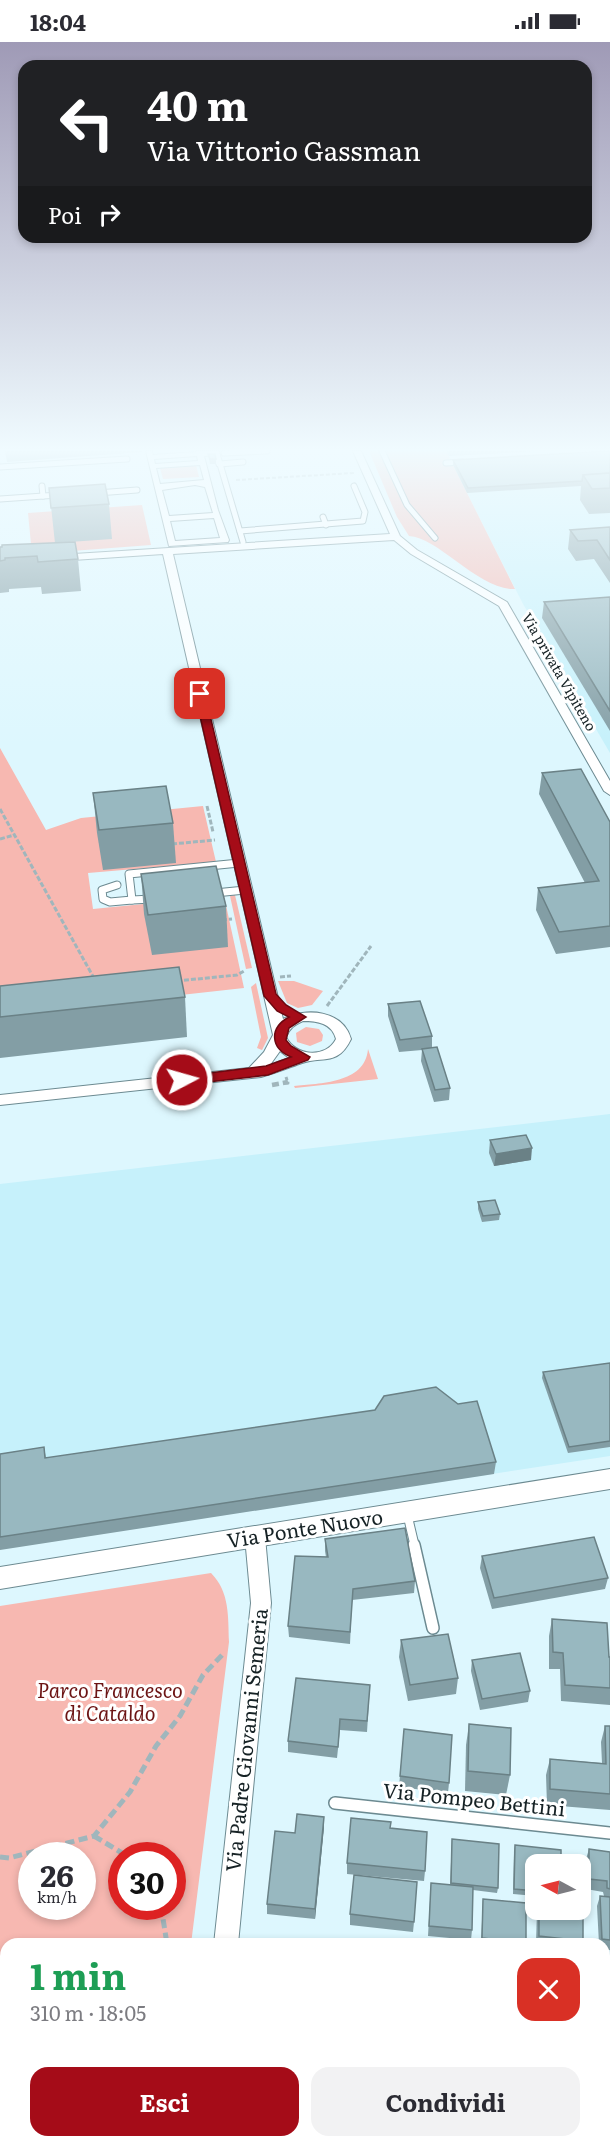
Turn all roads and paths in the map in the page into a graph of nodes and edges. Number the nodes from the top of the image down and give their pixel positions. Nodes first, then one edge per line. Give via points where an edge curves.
1 (214, 549) edge
2 (411, 549) edge
3 (167, 550) junction
4 (47, 559) edge
5 (610, 791) edge
6 (207, 806) dead end
7 (0, 809) edge
8 (213, 832) dead end
9 (15, 835) junction
10 (0, 839) edge
11 (215, 840) dead end
12 (172, 844) edge
13 (239, 863) junction
14 (117, 885) dead end
15 (245, 890) junction
16 (212, 893) edge
17 (166, 897) edge
18 (132, 900) junction
19 (232, 919) dead end
20 (221, 920) edge
21 (371, 946) dead end
22 (244, 971) dead end
23 (168, 982) edge
24 (100, 989) edge
25 (270, 996) junction
26 (300, 1017) junction
27 (321, 1017) junction
28 (280, 1036) junction
29 (303, 1057) junction
30 (254, 1072) junction
31 (0, 1100) edge
32 (610, 1479) edge
33 (407, 1514) junction
34 (255, 1537) junction
35 (0, 1578) edge
36 (433, 1628) dead end
37 (225, 1652) dead end
38 (334, 1803) dead end
39 (610, 1833) edge
40 (94, 1836) junction
41 (108, 1844) edge
42 (0, 1857) edge
43 (163, 1920) edge
44 (166, 1938) edge
45 (227, 1938) edge

1 - 3 street
2 - 5 street, Via privata Vipiteno via 502,604
3 - 4 street
3 - 13 street
6 - 8 path
7 - 9 path
9 - 10 path
9 - 24 path
11 - 12 path
13 - 15 street
13 - 18 lane via 129,874
14 - 18 lane via 105,887 100,896 110,902
15 - 16 lane
15 - 25 street
17 - 18 lane
19 - 20 path
21 - 27 path
22 - 23 path
25 - 26 street via 281,1008
25 - 28 street
26 - 27 street
26 - 28 street via 285,1025
27 - 29 street via 339,1026 343,1034 341,1044 326,1055
28 - 29 street via 286,1050
28 - 30 street via 269,1058
29 - 30 street via 282,1067
30 - 31 street
32 - 33 street, Via Ponte Nuovo
33 - 34 street, Via Ponte Nuovo
33 - 36 lane
34 - 35 street, Via Ponte Nuovo
34 - 45 street, Via Padre Giovanni Semeria via 261,1603
37 - 40 path via 204,1675 130,1792
38 - 39 lane, Via Pompeo Bettini
40 - 41 path
40 - 42 path
43 - 44 path

